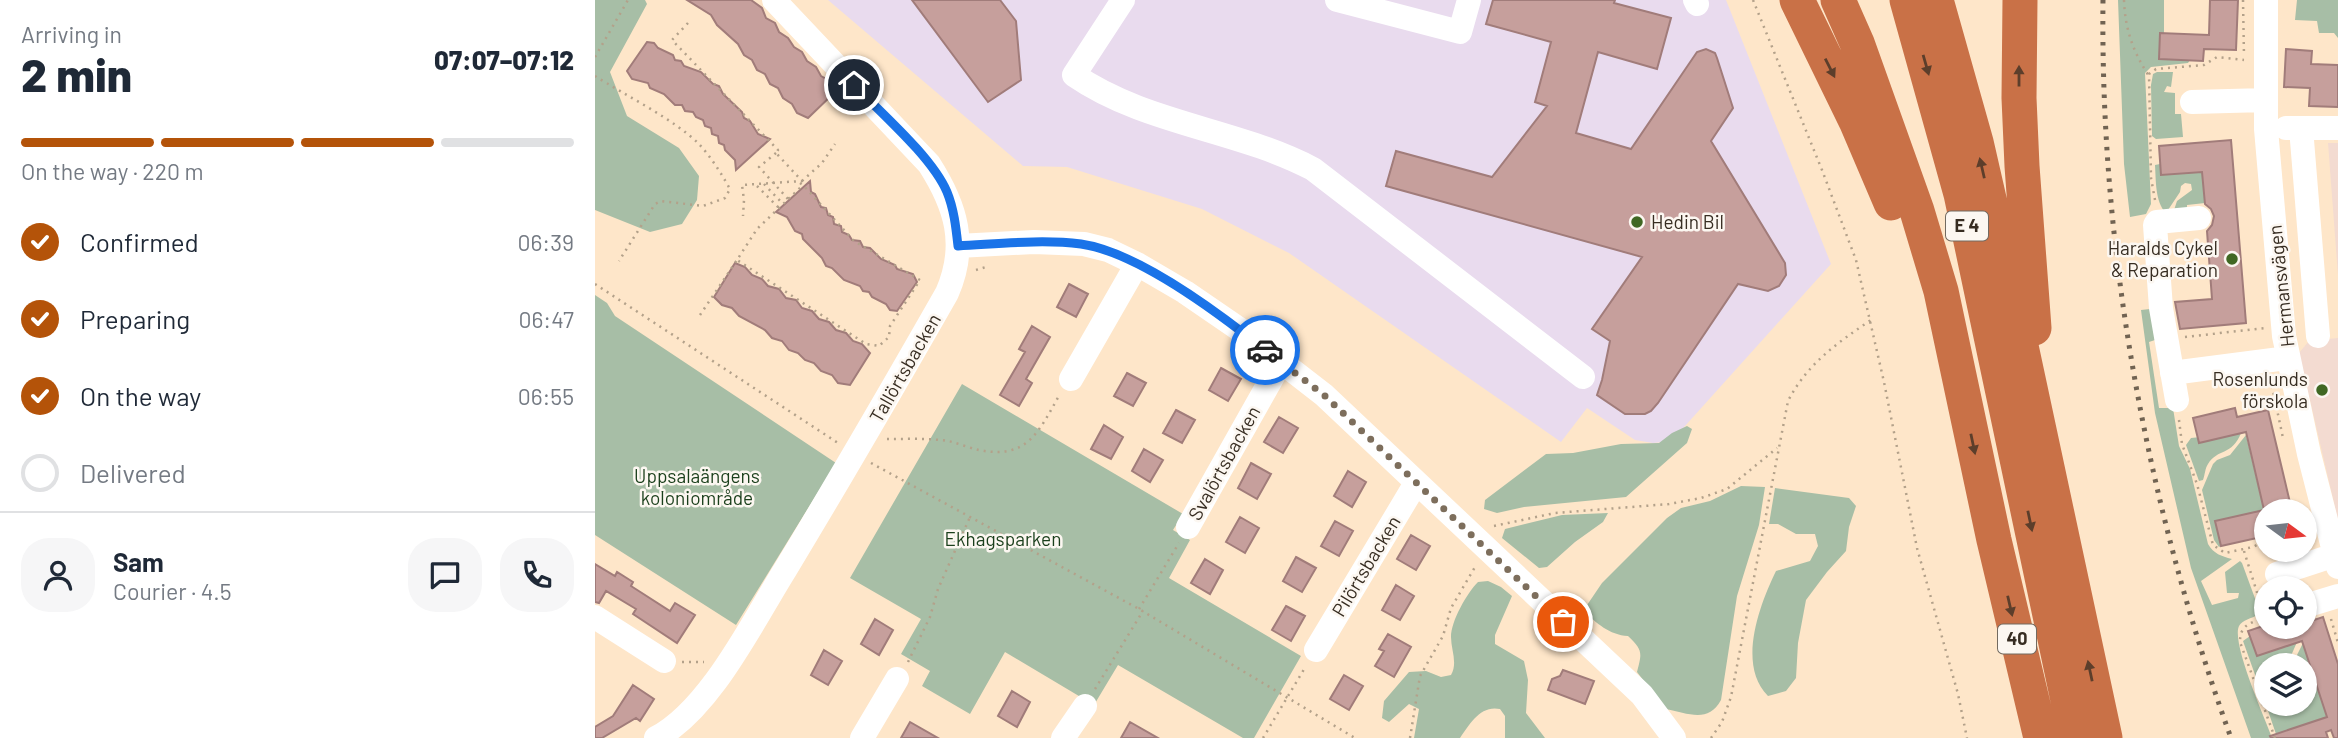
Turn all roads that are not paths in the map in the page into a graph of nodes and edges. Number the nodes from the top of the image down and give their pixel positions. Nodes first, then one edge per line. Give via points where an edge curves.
1 (773, 0) edge
2 (1123, 0) edge
3 (1337, 0) edge
4 (1469, 0) edge
5 (1838, 0) edge
6 (1907, 0) edge
7 (1936, 0) edge
8 (2021, 0) edge
9 (2266, 0) edge
10 (1797, 2) edge
11 (1857, 43) junction
12 (2266, 100) junction
13 (2192, 102) dead end
14 (2301, 128) junction
15 (2338, 128) edge
16 (2266, 129) junction
17 (2199, 218) dead end
18 (958, 246) junction
19 (1137, 264) junction
20 (2319, 336) dead end
21 (2288, 358) junction
22 (1281, 362) junction
23 (2172, 373) junction
24 (1583, 377) dead end
25 (1959, 377) junction
26 (1071, 379) road end
27 (2177, 400) road end
28 (2027, 442) junction
29 (1416, 483) junction
30 (1188, 527) road end
31 (2337, 561) edge
32 (2277, 574) dead end
33 (2338, 596) edge
34 (2317, 602) edge
35 (595, 617) edge
36 (1316, 650) road end
37 (664, 661) road end
38 (903, 669) road end
39 (1084, 706) road end
40 (656, 738) edge
41 (862, 738) edge
42 (1063, 738) edge
43 (1674, 738) edge
44 (2041, 738) edge
45 (2076, 738) edge
46 (2105, 738) edge

1 - 18 street, Tallörtsbacken via 929,163 946,191
2 - 24 street via 1074,75 1095,90 1278,151 1313,169
3 - 4 street via 1459,32
5 - 11 highway
6 -> 28 highway, E 4
28 -> 7 highway, E 4 via 1976,142
28 -> 8 highway via 2033,296 2022,166
9 - 12 street, Hermansvägen
10 -> 25 highway via 1883,182
11 - 25 highway via 1931,252
11 - 28 highway via 1893,108 1933,201
12 - 13 street
12 - 16 street, Hermansvägen
14 - 15 street
14 - 16 street
14 - 20 street
16 - 21 street, Hermansvägen
17 - 23 street via 2155,225 2161,308
18 - 19 street via 1084,244
18 - 40 street, Tallörtsbacken via 947,293 728,663 691,711
19 - 22 street via 1228,321
19 - 26 street
21 - 23 street
21 - 31 street, Hermansvägen
22 - 29 street via 1324,395
22 - 30 street, Svalörtsbacken
23 - 27 street
25 -> 44 highway, 40
28 -> 45 highway, E 4
46 -> 28 highway, E 4
29 - 36 street, Pilörtsbacken
29 - 43 street via 1642,695
31 - 32 street
33 - 34 street
35 - 37 street
38 - 41 street
39 - 42 street

